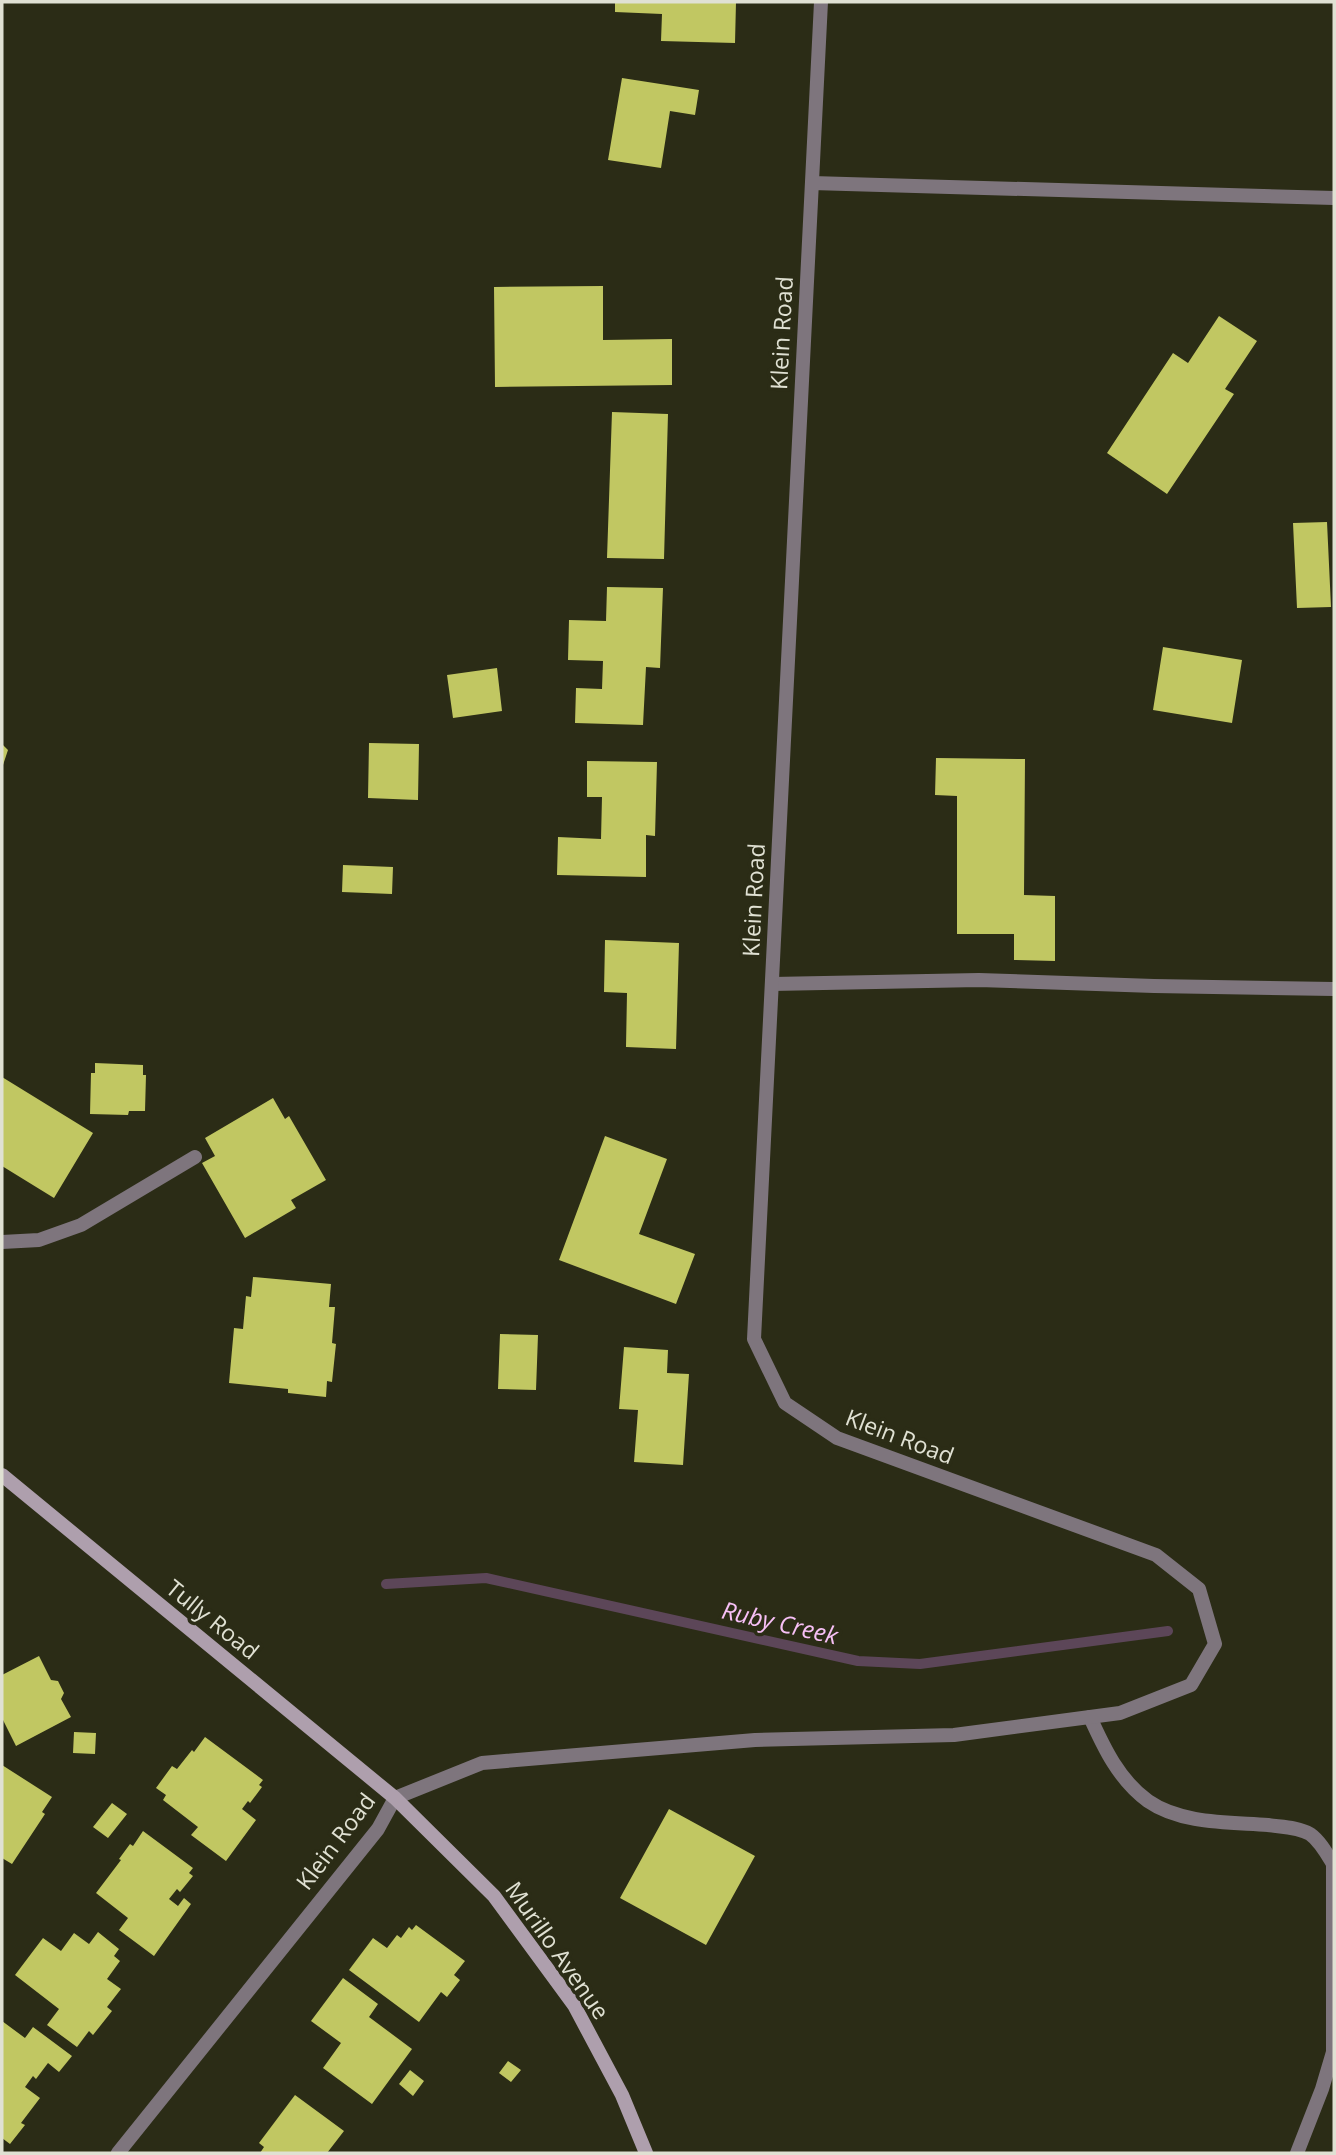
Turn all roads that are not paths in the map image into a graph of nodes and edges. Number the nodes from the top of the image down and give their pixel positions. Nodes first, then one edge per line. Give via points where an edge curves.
1 (821, 2) edge
2 (812, 183) junction
3 (1334, 198) edge
4 (772, 984) junction
5 (1334, 989) edge
6 (195, 1157) dead end
7 (2, 1242) edge
8 (2, 1475) edge
9 (1090, 1717) junction
10 (395, 1798) junction
11 (118, 2153) edge
12 (646, 2153) edge
13 (1297, 2153) edge

1 - 2 street, Klein Road
2 - 3 street
2 - 4 street, Klein Road
4 - 5 street via 979,980
4 - 9 street, Klein Road via 754,1339 785,1404 837,1438 1156,1555 1199,1589 1215,1644 1191,1685 1120,1713
6 - 7 street via 81,1225 39,1240
8 - 10 street, Tully Road
9 - 10 street, Klein Road via 954,1735 755,1740 482,1763
9 - 13 street via 1125,1780 1148,1801 1176,1815 1289,1827 1309,1834 1333,1864 1333,2052
10 - 11 street, Klein Road via 378,1829
10 - 12 street, Murillo Avenue via 494,1896 574,2005 622,2095

